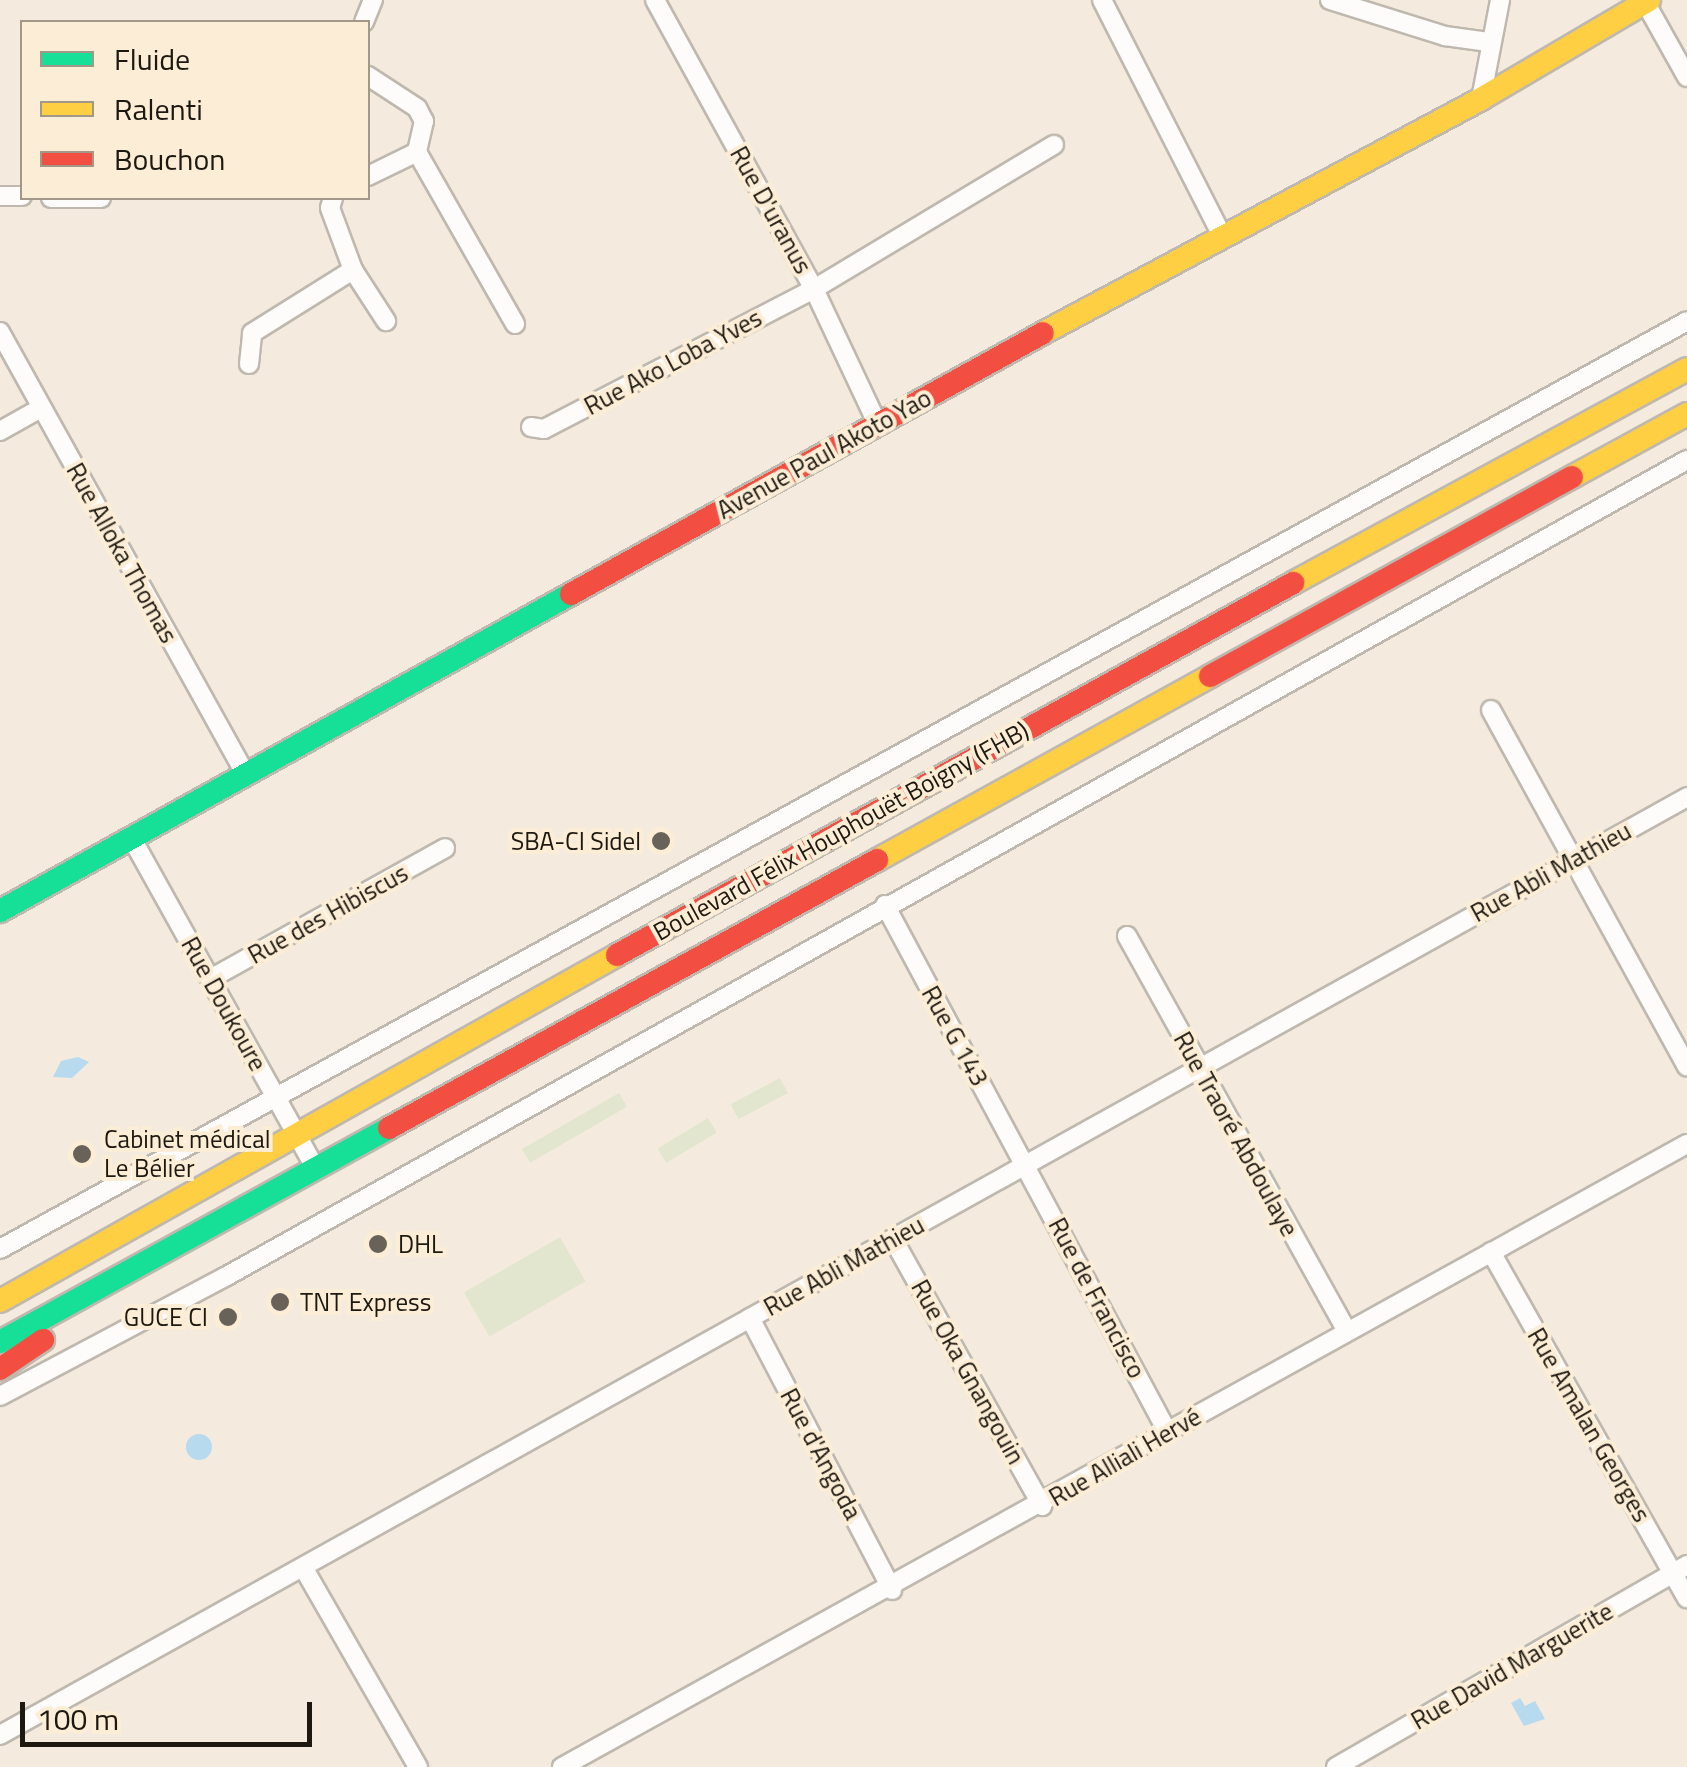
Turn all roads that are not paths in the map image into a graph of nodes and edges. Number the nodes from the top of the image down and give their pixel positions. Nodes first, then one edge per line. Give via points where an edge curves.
1 (655, 0) edge
2 (1102, 0) edge
3 (1330, 0) edge
4 (1500, 0) edge
5 (1647, 1) edge
6 (1489, 42) junction
7 (1687, 76) edge
8 (370, 77) edge
9 (1481, 99) junction
10 (1054, 145) dead end
11 (417, 152) junction
12 (370, 175) edge
13 (332, 200) edge
14 (1221, 234) junction
15 (353, 270) junction
16 (814, 289) junction
17 (1687, 321) edge
18 (386, 322) dead end
19 (515, 324) dead end
20 (0, 332) edge
21 (249, 364) dead end
22 (1687, 369) edge
23 (42, 408) junction
24 (1687, 414) edge
25 (878, 426) junction
26 (531, 427) dead end
27 (0, 432) edge
28 (1687, 460) edge
29 (1491, 710) dead end
30 (245, 773) junction
31 (1687, 797) edge
32 (131, 837) junction
33 (445, 848) dead end
34 (1572, 861) junction
35 (885, 905) junction
36 (0, 911) edge
37 (1127, 936) dead end
38 (210, 979) junction
39 (1199, 1067) junction
40 (1687, 1068) edge
41 (276, 1098) junction
42 (297, 1135) junction
43 (1687, 1144) edge
44 (1026, 1166) junction
45 (316, 1170) junction
46 (218, 1181) junction
47 (894, 1238) junction
48 (0, 1249) edge
49 (1491, 1252) junction
50 (126, 1276) junction
51 (0, 1282) edge
52 (0, 1301) edge
53 (750, 1318) junction
54 (1346, 1330) junction
55 (0, 1342) edge
56 (0, 1368) edge
57 (0, 1396) edge
58 (1168, 1431) junction
59 (1042, 1506) junction
60 (302, 1567) junction
61 (1680, 1569) edge
62 (892, 1590) junction
63 (1687, 1598) edge
64 (0, 1735) edge
65 (418, 1767) edge
66 (562, 1767) edge
67 (1336, 1767) edge

1 - 16 street, Rue D'uranus
2 - 14 street
3 - 6 street via 1445,36
4 - 6 street
5 - 7 street
5 - 9 main road, Avenue Paul Akoto Yao
6 - 9 street
8 - 11 street via 417,108 424,121
9 - 14 main road, Avenue Paul Akoto Yao
10 - 16 street, Rue Ako Loba Yves
11 - 12 street
11 - 19 street
13 - 15 street
14 - 25 main road, Avenue Paul Akoto Yao
15 - 18 street
15 - 21 street via 252,332
16 - 25 street, Rue D'uranus
16 - 26 street, Rue Ako Loba Yves via 544,429
17 - 41 street
20 - 23 street, Rue Alloka Thomas
22 - 42 main road, Boulevard Félix Houphouët Boigny (FHB) via 858,820
23 - 27 street
23 - 30 street, Rue Alloka Thomas
24 - 45 main road, Boulevard Félix Houphouët Boigny (FHB)
25 - 30 main road, Avenue Paul Akoto Yao
28 - 35 street
29 - 34 street
30 - 32 main road, Avenue Paul Akoto Yao
31 - 34 street, Rue Abli Mathieu
32 - 36 main road, Avenue Paul Akoto Yao
32 - 38 street, Rue Doukoure
33 - 38 street, Rue des Hibiscus
34 - 39 street, Rue Abli Mathieu
34 - 40 street
35 - 44 street, Rue G 143
35 - 57 street via 226,1278
37 - 39 street, Rue Traoré Abdoulaye
38 - 41 street, Rue Doukoure
39 - 44 street, Rue Abli Mathieu
39 - 54 street, Rue Traoré Abdoulaye
41 - 42 street, Rue Doukoure
41 - 48 street
42 - 45 street, Rue Doukoure
42 - 46 main road, Boulevard Félix Houphouët Boigny (FHB)
43 - 49 street, Rue Alliali Hervé
44 - 47 street, Rue Abli Mathieu
44 - 58 street, Rue de Francisco
45 - 50 main road, Boulevard Félix Houphouët Boigny (FHB)
46 - 51 main road
46 - 52 main road, Boulevard Félix Houphouët Boigny (FHB)
47 - 53 street, Rue Abli Mathieu
47 - 59 street, Rue Oka Gnangouin
49 - 54 street, Rue Alliali Hervé
49 - 61 street, Rue Amalan Georges
50 - 55 main road, Boulevard Félix Houphouët Boigny (FHB)
50 - 56 main road
53 - 60 street, Rue Abli Mathieu
53 - 62 street, Rue d'Angoda
54 - 58 street, Rue Alliali Hervé
58 - 59 street, Rue Alliali Hervé
59 - 62 street, Rue Alliali Hervé
60 - 64 street, Rue Abli Mathieu
60 - 65 street
61 - 63 street, Rue Amalan Georges
61 - 67 street, Rue David Marguerite
62 - 66 street, Rue Alliali Hervé

